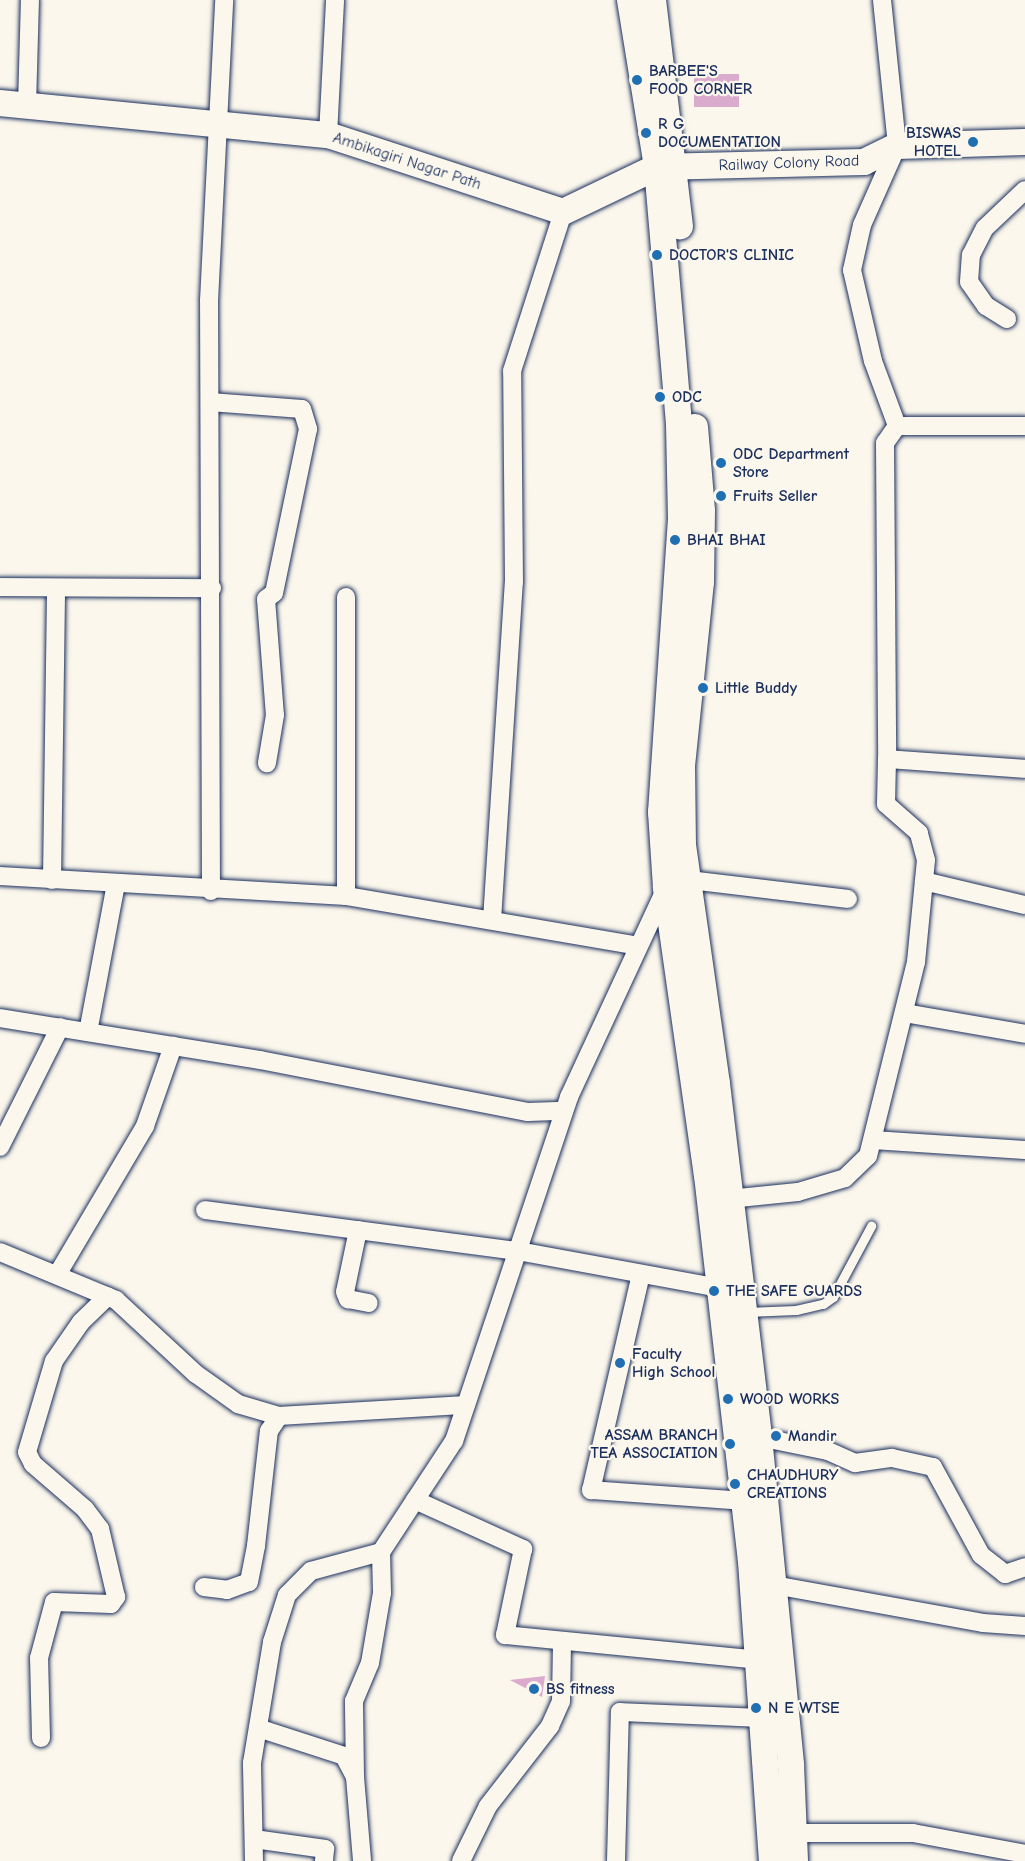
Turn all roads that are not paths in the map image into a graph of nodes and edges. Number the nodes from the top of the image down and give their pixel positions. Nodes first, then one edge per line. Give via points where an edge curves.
1 (30, 0) edge
2 (224, 0) edge
3 (335, 0) edge
4 (630, 0) edge
5 (653, 0) edge
6 (882, 0) edge
7 (0, 103) edge
8 (27, 106) junction
9 (220, 124) junction
10 (328, 135) junction
11 (1025, 142) edge
12 (897, 146) junction
13 (666, 167) junction
14 (1025, 190) edge
15 (562, 212) junction
16 (1007, 318) dead end
17 (210, 402) junction
18 (897, 426) junction
19 (1025, 426) edge
20 (0, 586) edge
21 (56, 588) junction
22 (212, 588) junction
23 (346, 597) dead end
24 (887, 759) junction
25 (267, 763) dead end
26 (1025, 769) edge
27 (0, 876) edge
28 (52, 880) junction
29 (924, 881) junction
30 (116, 884) junction
31 (677, 884) junction
32 (212, 891) junction
33 (346, 896) junction
34 (848, 899) dead end
35 (1025, 905) edge
36 (492, 920) junction
37 (637, 946) junction
38 (904, 1013) junction
39 (0, 1018) edge
40 (60, 1028) junction
41 (88, 1032) junction
42 (1025, 1034) edge
43 (173, 1046) junction
44 (564, 1111) junction
45 (873, 1140) junction
46 (0, 1147) edge
47 (1025, 1150) edge
48 (720, 1200) junction
49 (205, 1210) dead end
50 (871, 1226) dead end
51 (358, 1230) junction
52 (518, 1251) junction
53 (0, 1252) edge
54 (642, 1274) junction
55 (57, 1275) junction
56 (720, 1288) junction
57 (108, 1296) junction
58 (369, 1303) dead end
59 (743, 1312) junction
60 (466, 1405) junction
61 (279, 1416) junction
62 (759, 1437) junction
63 (415, 1500) junction
64 (744, 1501) junction
65 (381, 1552) junction
66 (1025, 1567) edge
67 (774, 1585) junction
68 (204, 1587) dead end
69 (1025, 1626) edge
70 (562, 1642) junction
71 (759, 1660) junction
72 (764, 1718) junction
73 (258, 1728) junction
74 (41, 1738) dead end
75 (355, 1777) junction
76 (785, 1833) junction
77 (254, 1839) junction
78 (1025, 1854) edge
79 (254, 1861) edge
80 (324, 1861) edge
81 (362, 1861) edge
82 (461, 1861) edge
83 (616, 1861) edge
84 (772, 1861) edge
85 (795, 1861) edge

1 - 8 street
2 - 9 street
3 - 10 street
4 - 13 main road
5 - 13 main road
6 - 12 street
7 - 8 main road, Ambikagiri Nagar Path
8 - 9 main road, Ambikagiri Nagar Path
9 - 10 main road, Ambikagiri Nagar Path
9 - 17 street via 209,301
10 - 15 main road, Ambikagiri Nagar Path
11 - 12 main road, Railway Colony Road
12 - 13 main road, Railway Colony Road via 864,162
12 - 18 street via 862,225 852,270 873,361
13 - 15 main road
13 - 31 main road via 702,512 698,617 682,765 683,845
14 - 16 street via 985,228 971,255 969,282 986,306
15 - 36 street via 512,371 514,582
17 - 22 street
17 - 25 street via 302,409 308,429 274,593 266,599 275,715
18 - 19 street
18 - 24 street via 885,443
20 - 21 street
21 - 22 street
21 - 28 street
22 - 32 street
23 - 33 street
24 - 26 street
24 - 29 street via 886,804 919,833 926,860
27 - 28 street
28 - 30 street
29 - 35 street
29 - 38 street via 916,962
30 - 32 street
30 - 41 street
31 - 34 street
31 - 37 street
31 - 48 main road
32 - 33 street
33 - 36 street
36 - 37 street
37 - 44 street
38 - 42 street
38 - 45 street
39 - 40 street
40 - 41 street
40 - 46 street
41 - 43 street
43 - 44 street via 528,1112
43 - 55 street via 145,1126
44 - 52 street
45 - 47 street
45 - 48 street via 868,1156 845,1178 798,1192
48 - 56 main road
48 - 59 main road
49 - 51 street
50 - 59 lane via 833,1297 823,1304 795,1310
51 - 52 street
51 - 58 street via 345,1292 348,1299
52 - 54 street
52 - 60 street
53 - 55 street
54 - 56 street
54 - 64 street via 591,1490
55 - 57 street
56 - 64 main road
57 - 61 street via 151,1329 196,1374 238,1404
57 - 74 street via 81,1322 54,1361 27,1452 33,1464 84,1509 100,1529 116,1597 111,1604 54,1602 39,1658
59 - 62 main road
60 - 61 street
60 - 63 street via 454,1441
61 - 68 street via 269,1431 249,1582 227,1590
62 - 66 street via 828,1451 855,1463 892,1458 933,1467 981,1555 1005,1574
62 - 67 main road
63 - 65 street
63 - 70 street via 523,1549 505,1635
64 - 71 main road
65 - 73 street via 310,1571 287,1595 272,1642
65 - 75 street via 382,1593 370,1663 354,1701
67 - 69 street via 983,1623
67 - 76 main road
70 - 71 street
70 - 82 street via 561,1701 550,1726 488,1806
71 - 72 main road
72 - 76 main road
72 - 83 street via 620,1712
73 - 75 street via 344,1756
73 - 77 street via 252,1763
75 - 81 street
76 - 78 street via 913,1833
76 - 84 main road
76 - 85 main road
77 - 79 street
77 - 80 street via 325,1849

